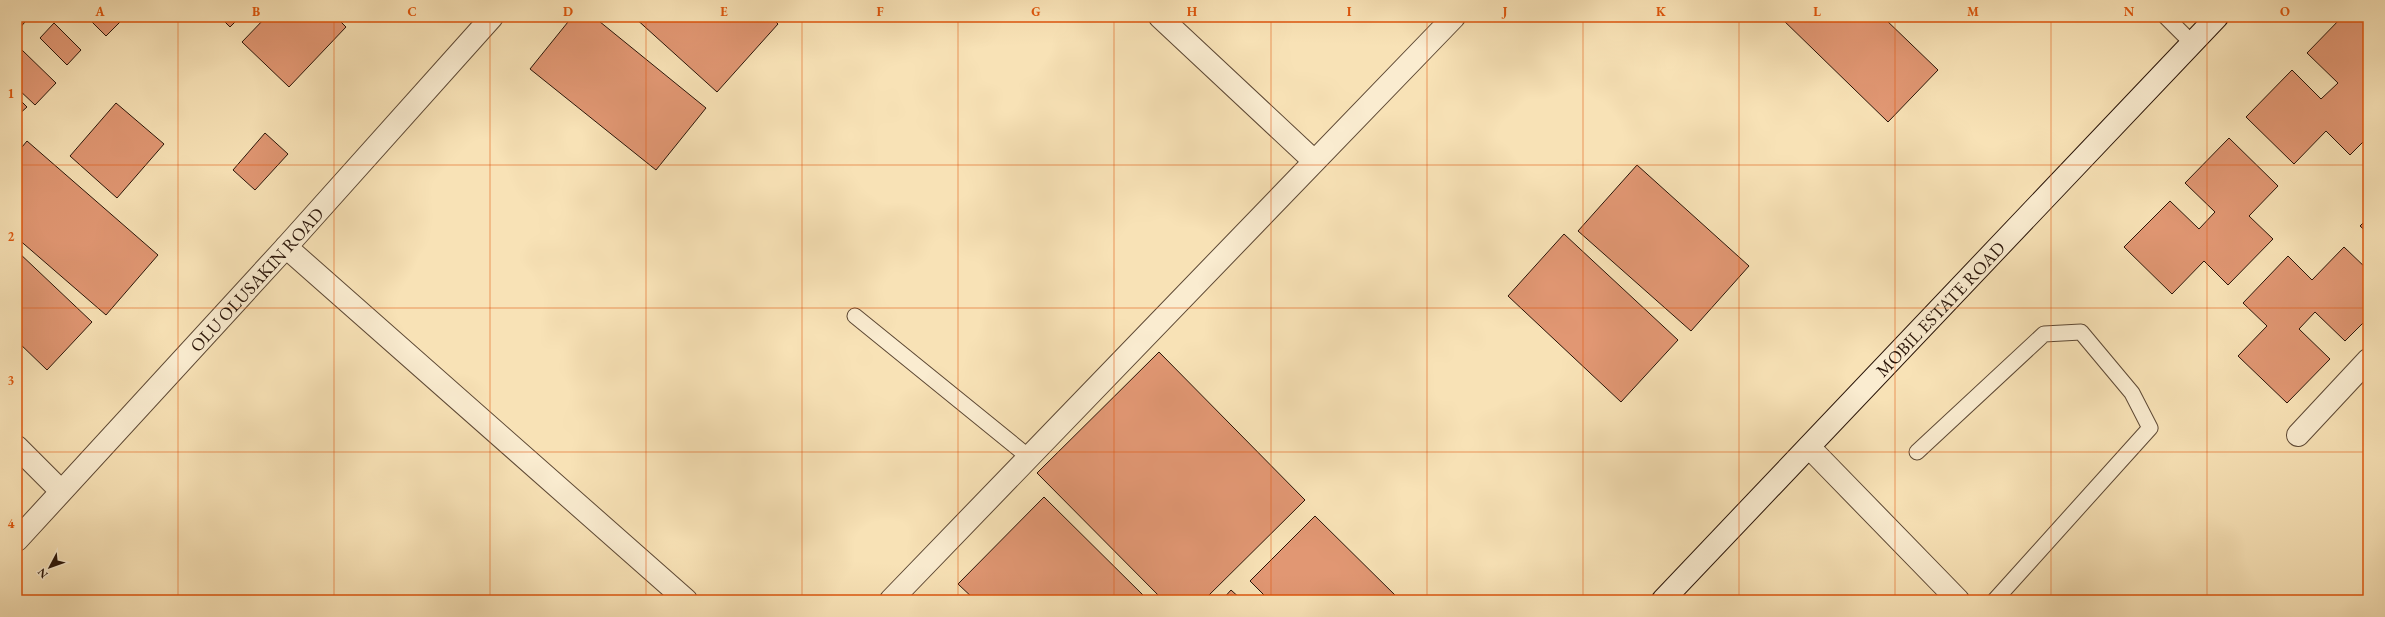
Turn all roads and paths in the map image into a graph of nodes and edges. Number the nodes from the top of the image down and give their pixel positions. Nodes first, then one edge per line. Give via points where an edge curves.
1 (492, 17) edge
2 (1160, 17) edge
3 (1454, 17) edge
4 (2166, 17) edge
5 (2217, 17) edge
6 (2192, 43) junction
7 (1314, 161) junction
8 (286, 247) junction
9 (855, 316) dead end
10 (2368, 360) edge
11 (2298, 435) dead end
12 (1809, 447) junction
13 (17, 448) edge
14 (1917, 452) dead end
15 (1030, 458) junction
16 (60, 490) junction
17 (17, 540) edge
18 (686, 600) edge
19 (891, 600) edge
20 (1663, 600) edge
21 (1958, 600) edge
22 (1995, 600) edge

1 - 8 street, OLU OLUSAKIN ROAD
2 - 7 street
3 - 7 street
4 - 6 lane
5 - 6 street, MOBIL ESTATE ROAD
6 - 12 street, MOBIL ESTATE ROAD
7 - 15 street
8 - 16 street, OLU OLUSAKIN ROAD
8 - 18 street
9 - 15 lane
10 - 11 street
12 - 20 street, MOBIL ESTATE ROAD
12 - 21 street
13 - 16 street
14 - 22 lane via 2044,334 2081,332 2132,393 2150,428
15 - 19 street
16 - 17 street, OLU OLUSAKIN ROAD

